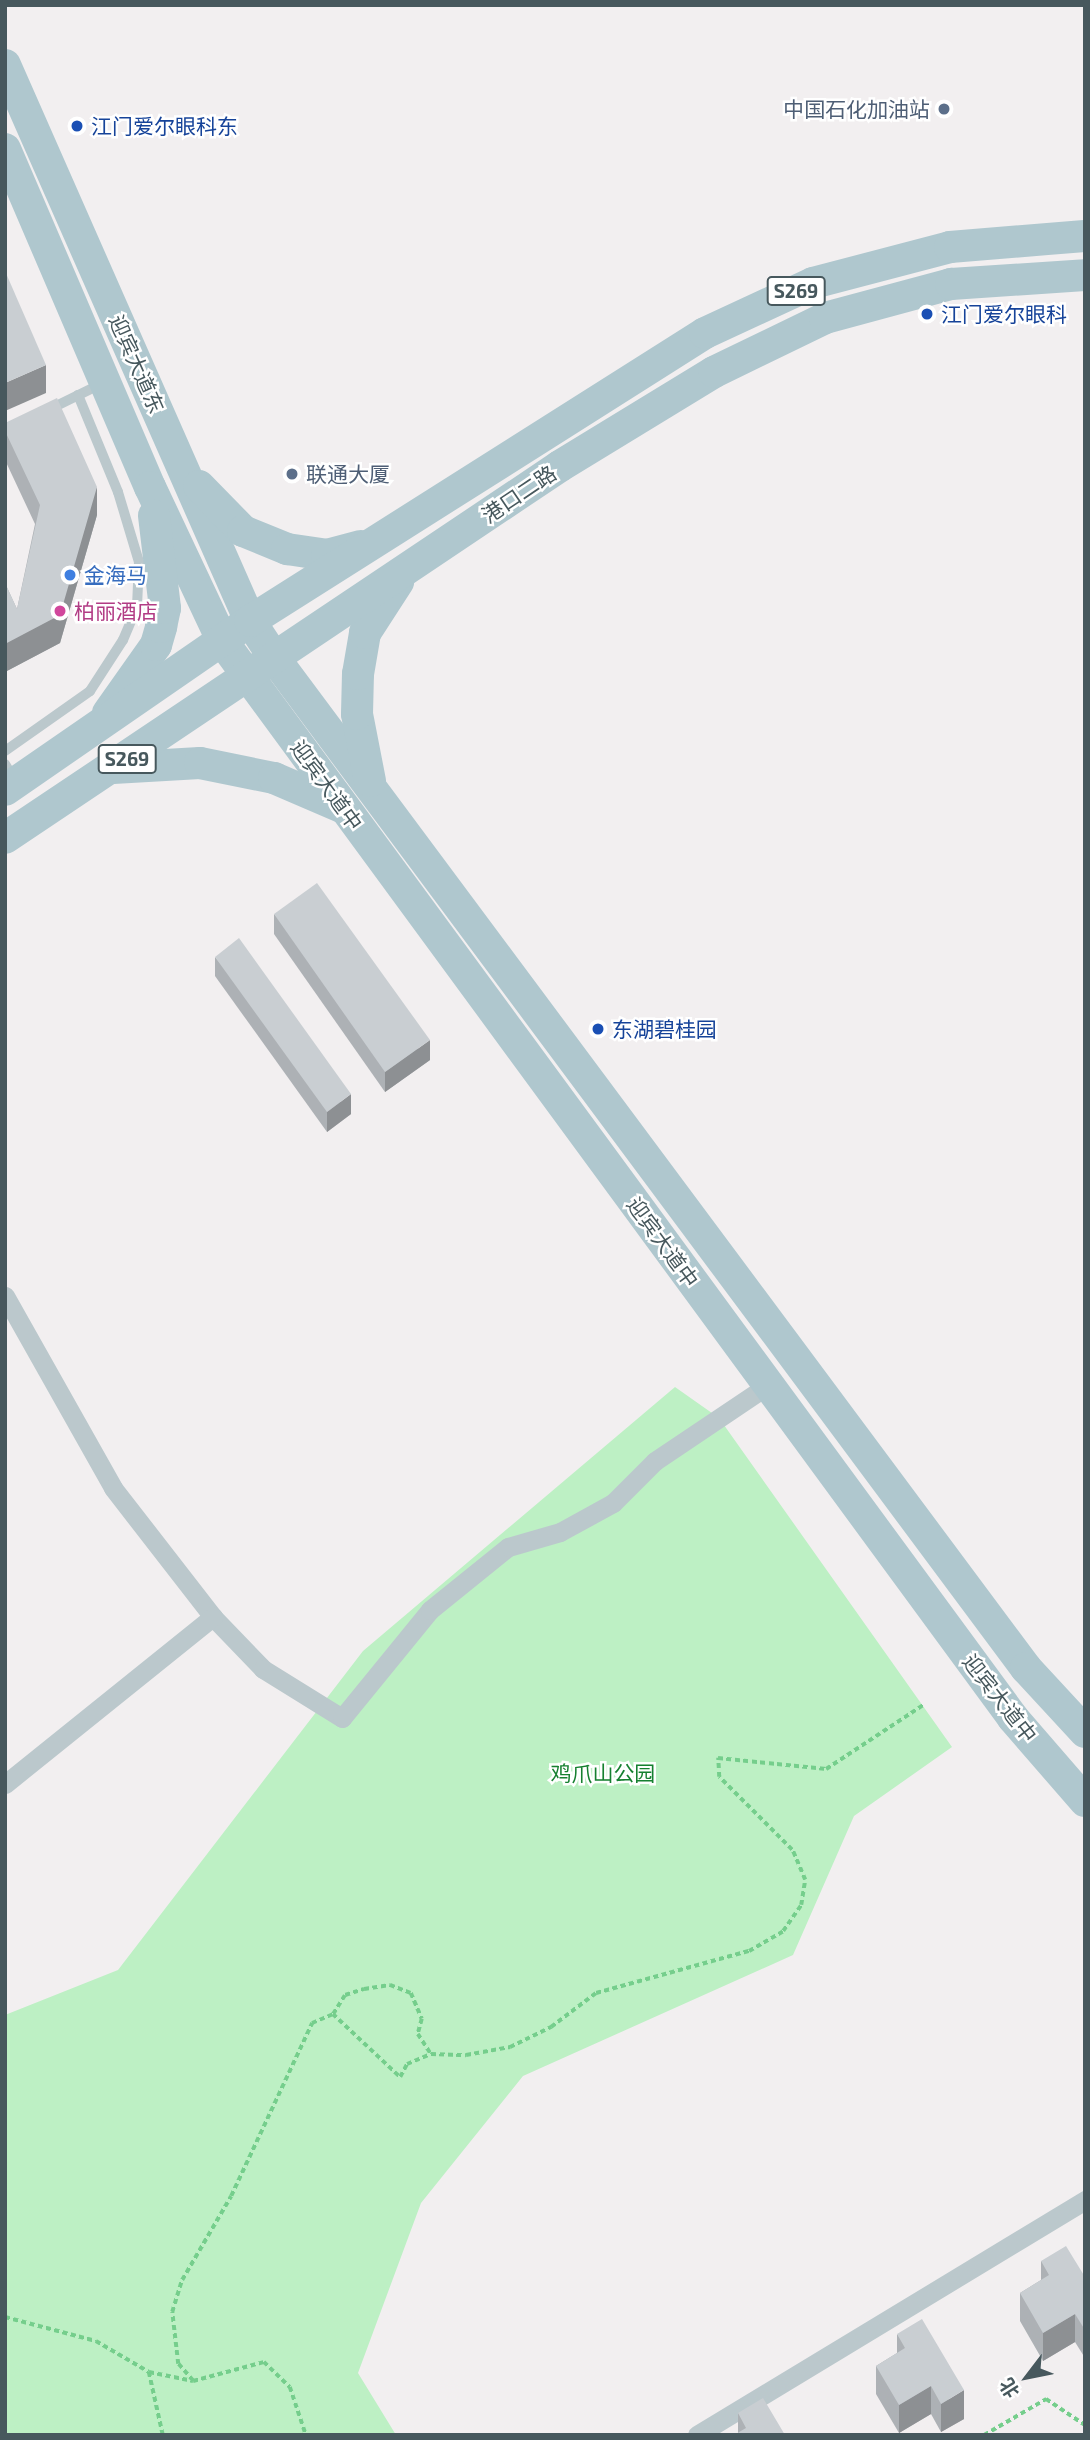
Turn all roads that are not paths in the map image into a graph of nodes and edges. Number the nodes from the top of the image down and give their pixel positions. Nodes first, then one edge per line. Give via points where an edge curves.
1 (5, 65) edge
2 (5, 149) edge
3 (1085, 236) edge
4 (1085, 275) edge
5 (92, 389) junction
6 (42, 412) edge
7 (540, 438) junction
8 (560, 466) junction
9 (183, 468) junction
10 (150, 486) junction
11 (383, 541) junction
12 (406, 571) junction
13 (250, 621) junction
14 (223, 642) junction
15 (275, 659) junction
16 (248, 678) junction
17 (94, 732) junction
18 (5, 751) edge
19 (112, 769) junction
20 (10, 780) edge
21 (371, 790) junction
22 (344, 809) junction
23 (32, 820) junction
24 (5, 838) edge
25 (5, 1296) edge
26 (768, 1385) junction
27 (212, 1618) junction
28 (1085, 1732) edge
29 (5, 1784) edge
30 (1085, 1801) edge
31 (1085, 2200) edge
32 (697, 2435) edge

1 - 9 main road, 迎宾大道东
2 - 5 main road, 迎宾大道东
3 - 7 main road, 港口二路 / S269 via 950,247 813,283 705,332
4 - 8 main road, 港口二路 / S269 via 951,284 825,318 714,372
5 - 6 lane
5 - 10 main road, 迎宾大道东
5 - 18 lane via 139,562 137,607 123,640 90,691
7 - 8 main road
7 - 11 main road, 港口二路 / S269
8 - 12 main road, 港口二路 / S269
9 - 11 main road via 243,531 287,549 327,555
9 - 13 main road, 迎宾大道东
10 - 14 main road, 迎宾大道东
10 - 17 main road via 163,617 156,645
11 - 13 main road, 港口二路 / S269
12 - 15 main road, 港口二路 / S269
12 - 21 main road via 365,633 358,674 358,714
13 - 14 main road, 港口二路 / S269
13 - 15 main road, 迎宾大道东
14 - 16 main road, 迎宾大道东
14 - 17 main road, 港口二路 / S269
15 - 16 main road, 港口二路 / S269
15 - 21 main road, 迎宾大道中
16 - 19 main road, 港口二路 / S269
16 - 22 main road, 迎宾大道中
17 - 20 main road, 港口二路 / S269
19 - 22 main road via 200,762 274,778
19 - 23 main road, 港口二路 / S269
20 - 23 main road
21 - 28 main road, 迎宾大道中 via 1026,1668
22 - 26 main road, 迎宾大道中
23 - 24 main road, 港口二路 / S269
25 - 27 street via 113,1488
26 - 27 street via 655,1461 613,1503 560,1532 508,1547 430,1610 342,1718 263,1670
26 - 30 main road, 迎宾大道中 via 1013,1718
27 - 29 street
31 - 32 street

